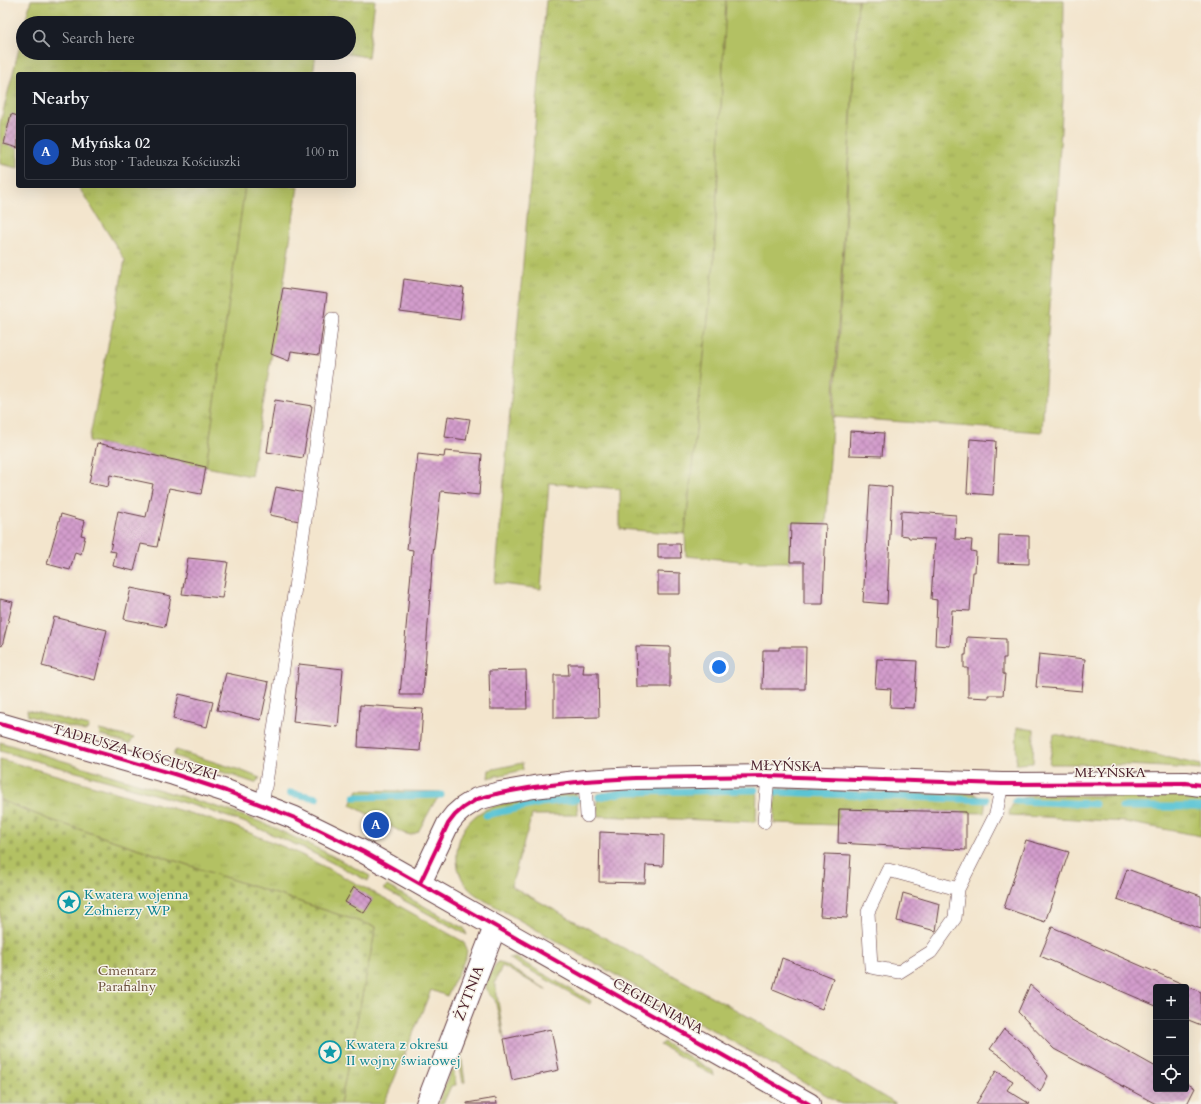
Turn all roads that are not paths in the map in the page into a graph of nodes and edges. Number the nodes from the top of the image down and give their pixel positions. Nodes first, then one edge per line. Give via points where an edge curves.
1 (332, 319) dead end
2 (0, 724) edge
3 (768, 776) junction
4 (585, 781) junction
5 (1002, 784) junction
6 (1201, 785) edge
7 (262, 804) junction
8 (587, 816) dead end
9 (764, 822) dead end
10 (420, 883) junction
11 (958, 889) junction
12 (496, 927) junction
13 (427, 1104) edge
14 (809, 1104) edge

1 - 7 lane via 320,419
2 - 7 street, TADEUSZA KOŚCIUSZKI via 174,774
3 - 4 street, MŁYŃSKA
3 - 5 street, MŁYŃSKA
3 - 9 lane
4 - 8 lane
4 - 10 street, MŁYŃSKA via 500,793 473,802 455,815 448,824
5 - 6 street, MŁYŃSKA
5 - 11 lane via 996,814
7 - 10 street, TADEUSZA KOŚCIUSZKI via 326,832
10 - 12 street, TADEUSZA KOŚCIUSZKI
11 - 11 lane via 888,870 868,912 871,967 899,972 931,952 955,918
12 - 13 street, ŻYTNIA
12 - 14 street, CEGIELNIANA

